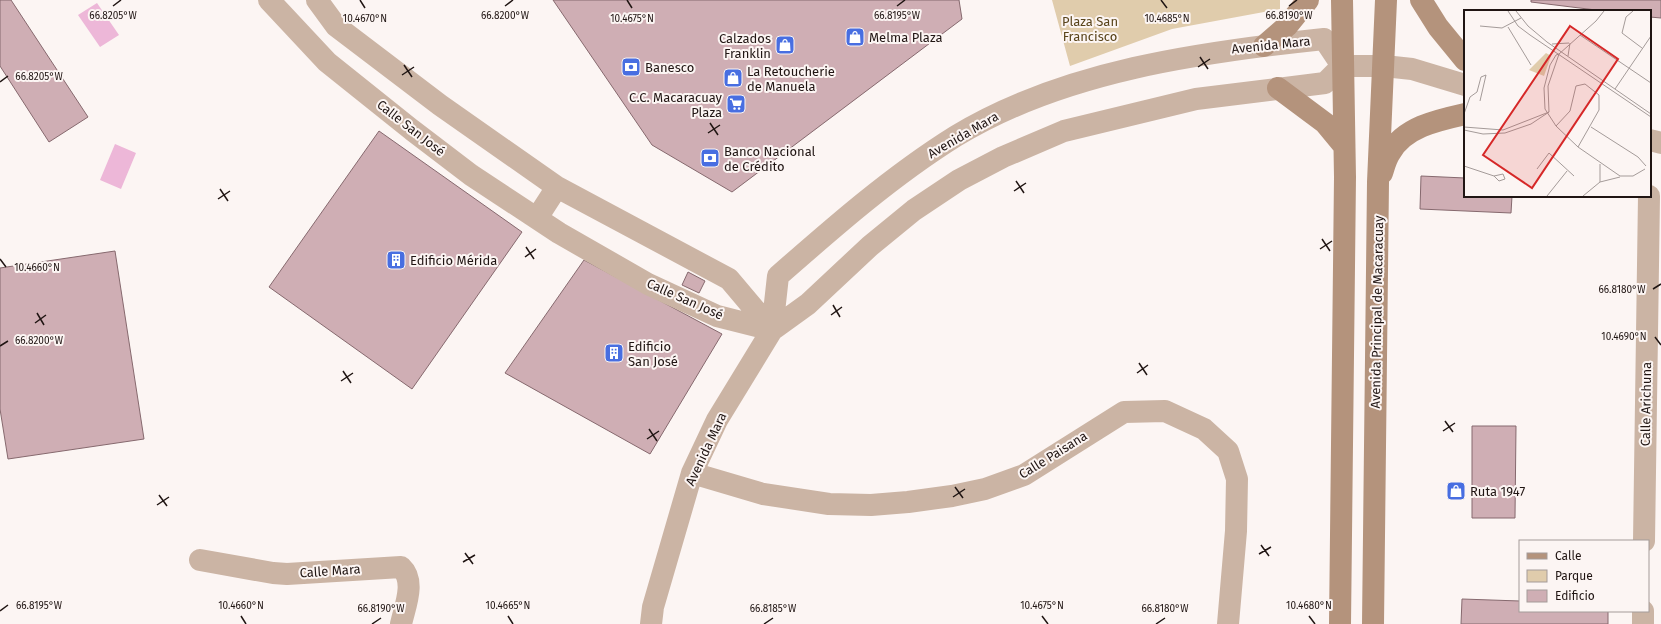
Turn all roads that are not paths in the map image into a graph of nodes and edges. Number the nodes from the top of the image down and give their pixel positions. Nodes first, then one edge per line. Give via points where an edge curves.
1 (269, 0) edge
2 (317, 0) edge
3 (1308, 0) edge
4 (1342, 0) edge
5 (1386, 0) edge
6 (1421, 0) edge
7 (1264, 46) junction
8 (1464, 59) edge
9 (1342, 66) junction
10 (1384, 66) junction
11 (1464, 85) edge
12 (1278, 88) junction
13 (1464, 114) edge
14 (1651, 140) edge
15 (1661, 143) edge
16 (1344, 146) junction
17 (1378, 182) junction
18 (557, 187) junction
19 (1649, 197) edge
20 (537, 218) junction
21 (772, 330) junction
22 (692, 473) junction
23 (1644, 540) edge
24 (200, 560) dead end
25 (1643, 612) edge
26 (401, 624) edge
27 (652, 624) edge
28 (1228, 624) edge
29 (1340, 624) edge
30 (1373, 624) edge
31 (1643, 624) edge

1 - 20 street, Calle San José via 327,62 471,175
2 - 18 street via 336,26 440,105
3 - 7 street via 1287,26
4 - 9 street
5 - 10 street, Avenida Principal de Macaracuay
6 - 8 street
7 - 9 street, Avenida Mara via 1324,39
7 - 21 street, Avenida Mara via 1195,55 1075,84 1001,113 958,136 912,165 872,195 778,276
9 - 10 street
9 - 12 street, Avenida Mara via 1325,83
9 - 16 street
10 - 11 street via 1412,69
10 - 17 street, Avenida Principal de Macaracuay
12 - 16 street via 1326,123
12 - 21 street, Avenida Mara via 1196,99 1064,131 1003,157 959,180 914,210 870,246 808,304
13 - 17 street via 1436,120 1402,138 1390,152
14 - 15 street
16 - 29 street
17 - 30 street, Avenida Principal de Macaracuay
18 - 20 street
18 - 21 street via 729,278
19 - 23 street, Calle Arichuna
20 - 21 street, Calle San José via 648,284 717,316
21 - 22 street, Avenida Mara via 717,420
22 - 27 street, Avenida Mara via 653,607
22 - 28 street, Calle Paisana via 763,494 829,504 871,505 908,502 985,489 1024,476 1124,412 1164,411 1204,429 1228,451 1237,479 1236,531
24 - 26 street, Calle Mara via 287,574 401,567 407,573 409,583
25 - 31 street

